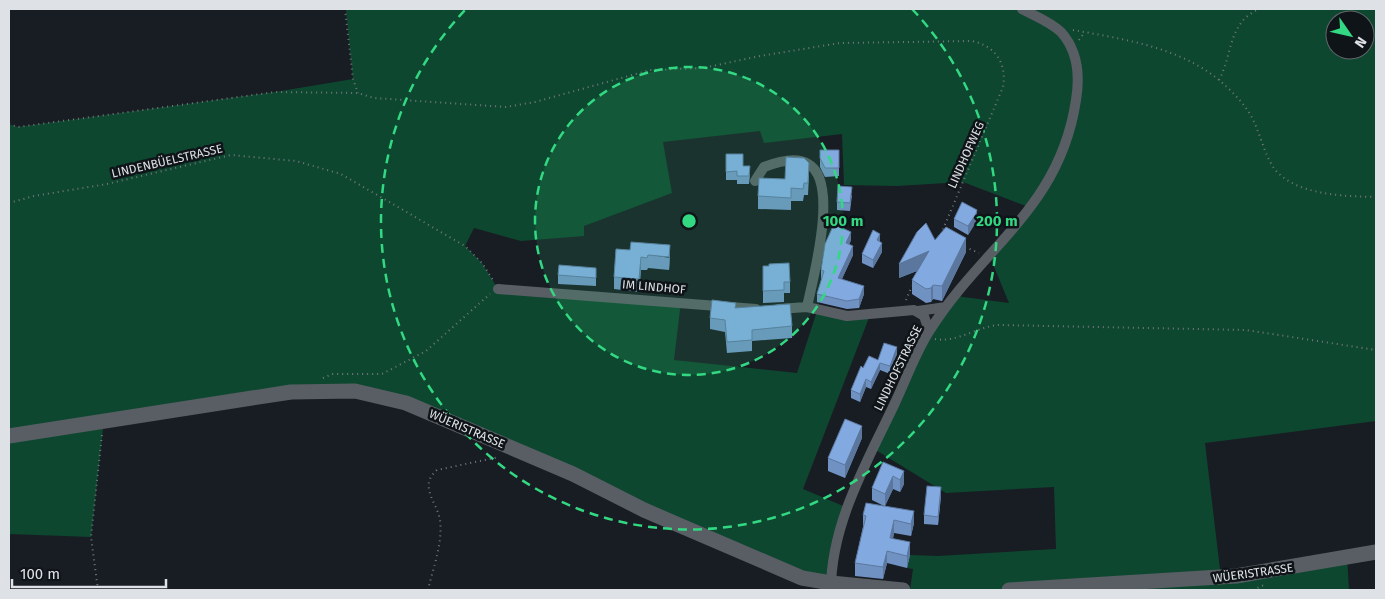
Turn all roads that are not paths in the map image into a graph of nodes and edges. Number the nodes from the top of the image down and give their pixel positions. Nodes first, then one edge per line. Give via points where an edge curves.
1 (1022, 9) edge
2 (755, 181) dead end
3 (498, 289) road end
4 (807, 307) junction
5 (946, 307) junction
6 (918, 310) junction
7 (927, 334) junction
8 (9, 436) edge
9 (1376, 552) edge
10 (831, 587) edge
11 (903, 590) edge
12 (1009, 590) edge

1 - 5 street, LINDHOFSTRASSE via 1056,27 1072,49 1077,66 1077,96 1070,129 1044,189
2 - 4 street via 764,167 800,160 815,170 824,190 820,243
3 - 4 street, IM LINDHOF via 767,310
4 - 6 street, IM LINDHOF via 847,316
5 - 6 street, IM LINDHOF
5 - 7 street, LINDHOFSTRASSE
6 - 7 street via 926,319
7 - 10 street, LINDHOFSTRASSE via 841,527 832,559
8 - 10 street, WÜERISTRASSE via 290,392 355,391 406,403 573,474 644,510 773,566
9 - 12 street, WÜERISTRASSE via 1236,576
10 - 11 street, WÜERISTRASSE

